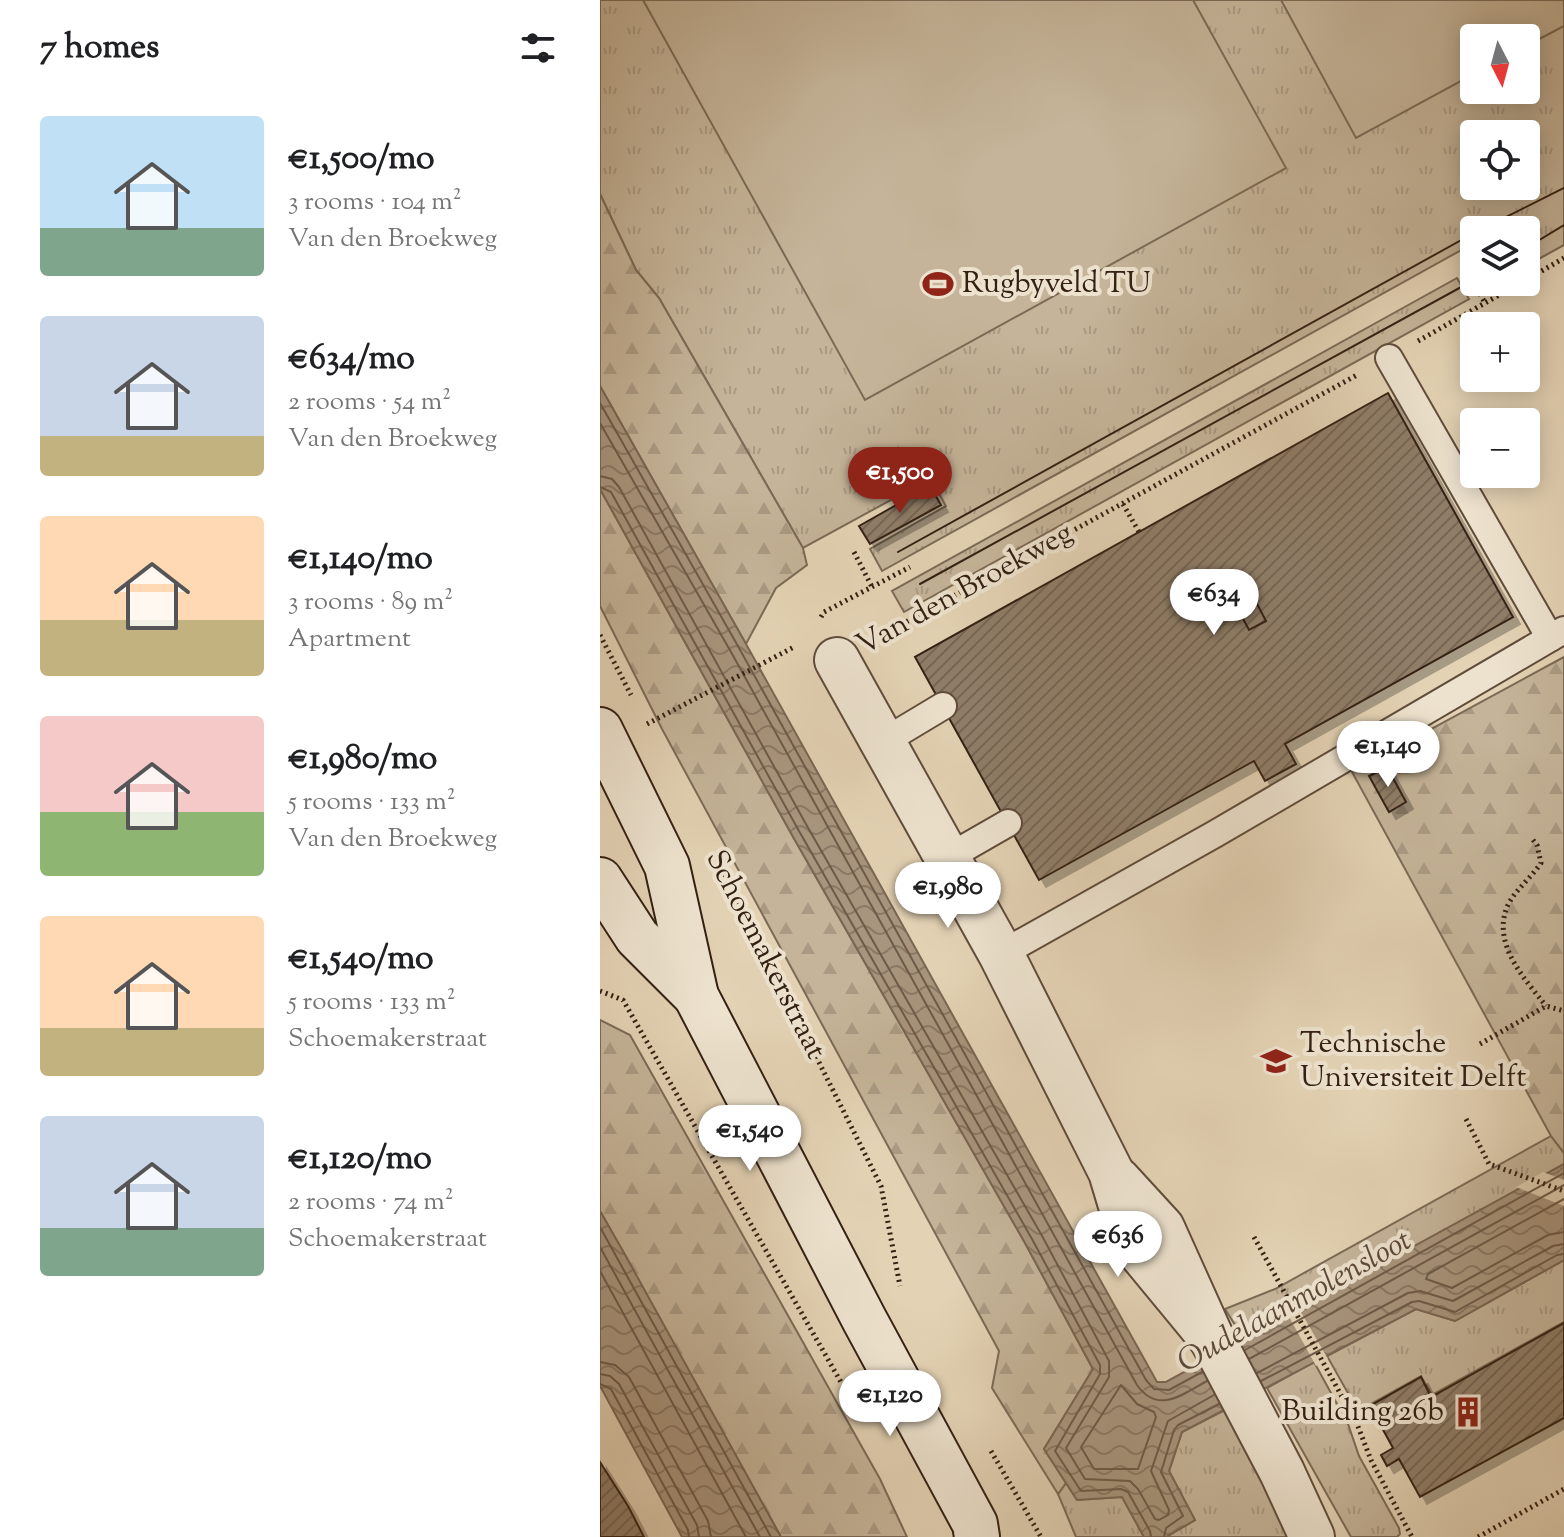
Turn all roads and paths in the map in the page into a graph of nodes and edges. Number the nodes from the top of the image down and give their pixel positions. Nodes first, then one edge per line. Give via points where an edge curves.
1 (1564, 258) edge
2 (1540, 272) edge
3 (1481, 296) edge
4 (1497, 296) edge
5 (1485, 303) junction
6 (1389, 358) junction
7 (1123, 504) junction
8 (1139, 532) dead end
9 (854, 552) dead end
10 (910, 567) dead end
11 (872, 587) junction
12 (1557, 634) edge
13 (600, 635) edge
14 (827, 643) junction
15 (764, 661) dead end
16 (633, 699) dead end
17 (943, 706) dead end
18 (639, 712) dead end
19 (646, 725) junction
20 (600, 730) edge
21 (652, 736) dead end
22 (883, 742) junction
23 (1008, 823) dead end
24 (1533, 840) dead end
25 (713, 851) dead end
26 (947, 858) junction
27 (600, 880) edge
28 (1001, 954) junction
29 (600, 991) edge
30 (696, 996) junction
31 (1546, 1006) junction
32 (1564, 1011) edge
33 (1480, 1044) dead end
34 (1466, 1119) dead end
35 (1564, 1191) edge
36 (1254, 1237) dead end
37 (903, 1301) dead end
38 (867, 1427) dead end
39 (988, 1445) dead end
40 (1564, 1489) edge
41 (982, 1533) edge
42 (1041, 1537) edge
43 (1312, 1537) edge
44 (1412, 1537) edge
45 (1478, 1537) edge

1 - 2 path, Van den Broekweg
3 - 5 path
4 - 5 path, Van den Broekweg
5 - 6 path, Van den Broekweg
6 - 7 path, Van den Broekweg
6 - 12 lane
7 - 8 path
7 - 14 path, Van den Broekweg
9 - 11 path
10 - 11 path
11 - 14 path via 824,612
12 - 28 lane
13 - 16 path
14 - 22 street, Van den Broekweg
15 - 19 path
17 - 22 lane
18 - 19 path
19 - 21 path
20 - 30 street, Schoemakerstraat via 667,866
22 - 26 street, Van den Broekweg
23 - 26 lane
24 - 31 path via 1541,863 1508,906 1503,924 1515,966
25 - 37 path, Schoemakerstraat via 881,1186
26 - 28 street, Van den Broekweg
27 - 30 street, Schoemakerstraat via 637,937
28 - 43 street, Van den Broekweg via 1111,1172 1162,1228
29 - 38 path via 623,1000
30 - 41 street, Schoemakerstraat
31 - 32 path
31 - 33 path
34 - 35 path via 1489,1164
36 - 44 path
39 - 42 path
40 - 45 path

